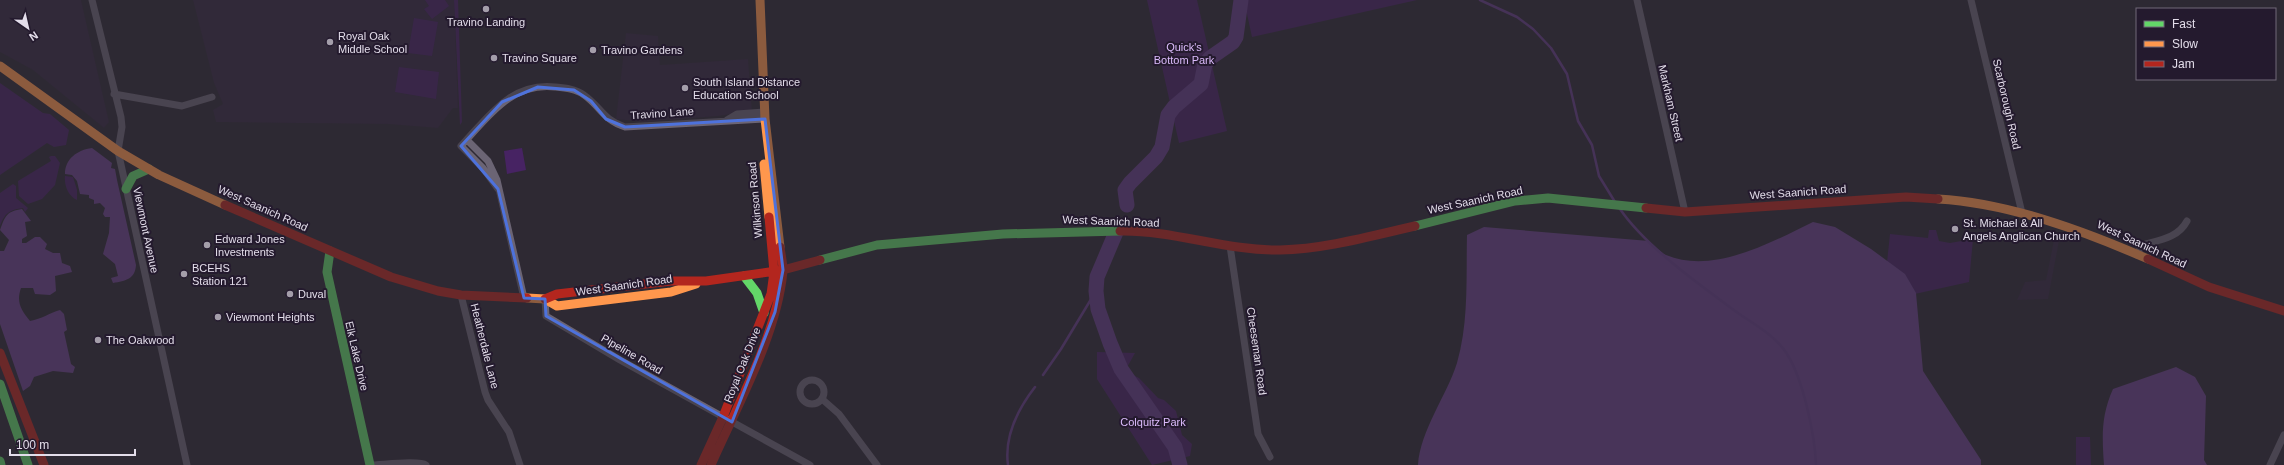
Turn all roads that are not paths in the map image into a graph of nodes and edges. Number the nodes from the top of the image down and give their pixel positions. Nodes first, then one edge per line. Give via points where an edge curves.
1 (92, 0) edge
2 (760, 0) edge
3 (1637, 0) edge
4 (1971, 0) edge
5 (0, 66) edge
6 (114, 94) junction
7 (212, 97) dead end
8 (765, 119) junction
9 (467, 140) junction
10 (118, 151) junction
11 (149, 169) junction
12 (126, 189) junction
13 (498, 189) junction
14 (1685, 212) junction
15 (2022, 213) junction
16 (2187, 221) dead end
17 (1230, 246) junction
18 (330, 251) junction
19 (2137, 255) junction
20 (778, 271) junction
21 (744, 276) junction
22 (461, 295) junction
23 (524, 298) junction
24 (545, 299) junction
25 (2284, 311) edge
26 (764, 314) junction
27 (0, 353) edge
28 (0, 384) edge
29 (822, 399) dead end
30 (723, 417) junction
31 (732, 422) junction
32 (2284, 435) edge
33 (1270, 457) dead end
34 (0, 461) edge
35 (1, 465) edge
36 (28, 465) edge
37 (44, 465) edge
38 (187, 465) edge
39 (370, 465) edge
40 (426, 465) edge
41 (520, 465) edge
42 (700, 465) edge
43 (711, 465) edge
44 (810, 465) edge
45 (877, 465) edge
46 (2270, 465) edge

1 - 6 street, Viewmont Avenue
2 - 8 main road, Wilkinson Road
3 - 14 street, Markham Street
4 - 15 street, Scarborough Road
5 - 10 main road, West Saanich Road
6 - 7 street via 182,106
6 - 10 street, Viewmont Avenue via 122,127
8 - 9 street, Travino Lane via 737,114 725,121 625,127 606,119 591,101 574,90 552,86 538,87 512,95 502,102
8 - 20 main road, Wilkinson Road
9 - 13 street, Travino Lane via 488,161
9 - 13 street, Travino Lane via 461,146 483,168
10 - 11 main road, West Saanich Road
10 - 12 street, Viewmont Avenue
11 - 12 main road via 133,176
11 - 18 main road, West Saanich Road
12 - 38 street, Viewmont Avenue
13 - 23 street, Travino Lane
14 - 15 main road, West Saanich Road via 1906,197 1943,199
14 - 17 main road, West Saanich Road via 1548,198 1515,201 1381,234 1324,245 1280,250
15 - 19 main road, West Saanich Road via 2081,230
16 - 19 street via 2177,234 2142,245
17 - 20 main road, West Saanich Road via 1129,231 1026,232 877,245
17 - 33 street, Cheeseman Road via 1258,434
18 - 22 main road, West Saanich Road via 390,277
18 - 39 main road, Elk Lake Drive via 327,272
19 - 25 main road, West Saanich Road via 2208,287
20 - 21 main road, West Saanich Road
20 - 26 main road, Royal Oak Drive
20 - 31 main road, Royal Oak Drive via 775,312
21 - 24 main road, West Saanich Road via 706,281 671,292 559,305
21 - 26 main road via 755,286
22 - 23 main road, West Saanich Road
22 - 41 street, Heatherdale Lane via 488,400 509,432
23 - 24 main road, West Saanich Road
24 - 30 street, Pipeline Road via 546,316
26 - 30 main road, Royal Oak Drive
27 - 37 main road
28 - 36 main road
29 - 45 street via 839,414
30 - 31 street
30 - 42 main road, Royal Oak Drive
31 - 43 main road, Royal Oak Drive
31 - 44 street
32 - 46 street
34 - 35 main road
39 - 40 street via 415,461

